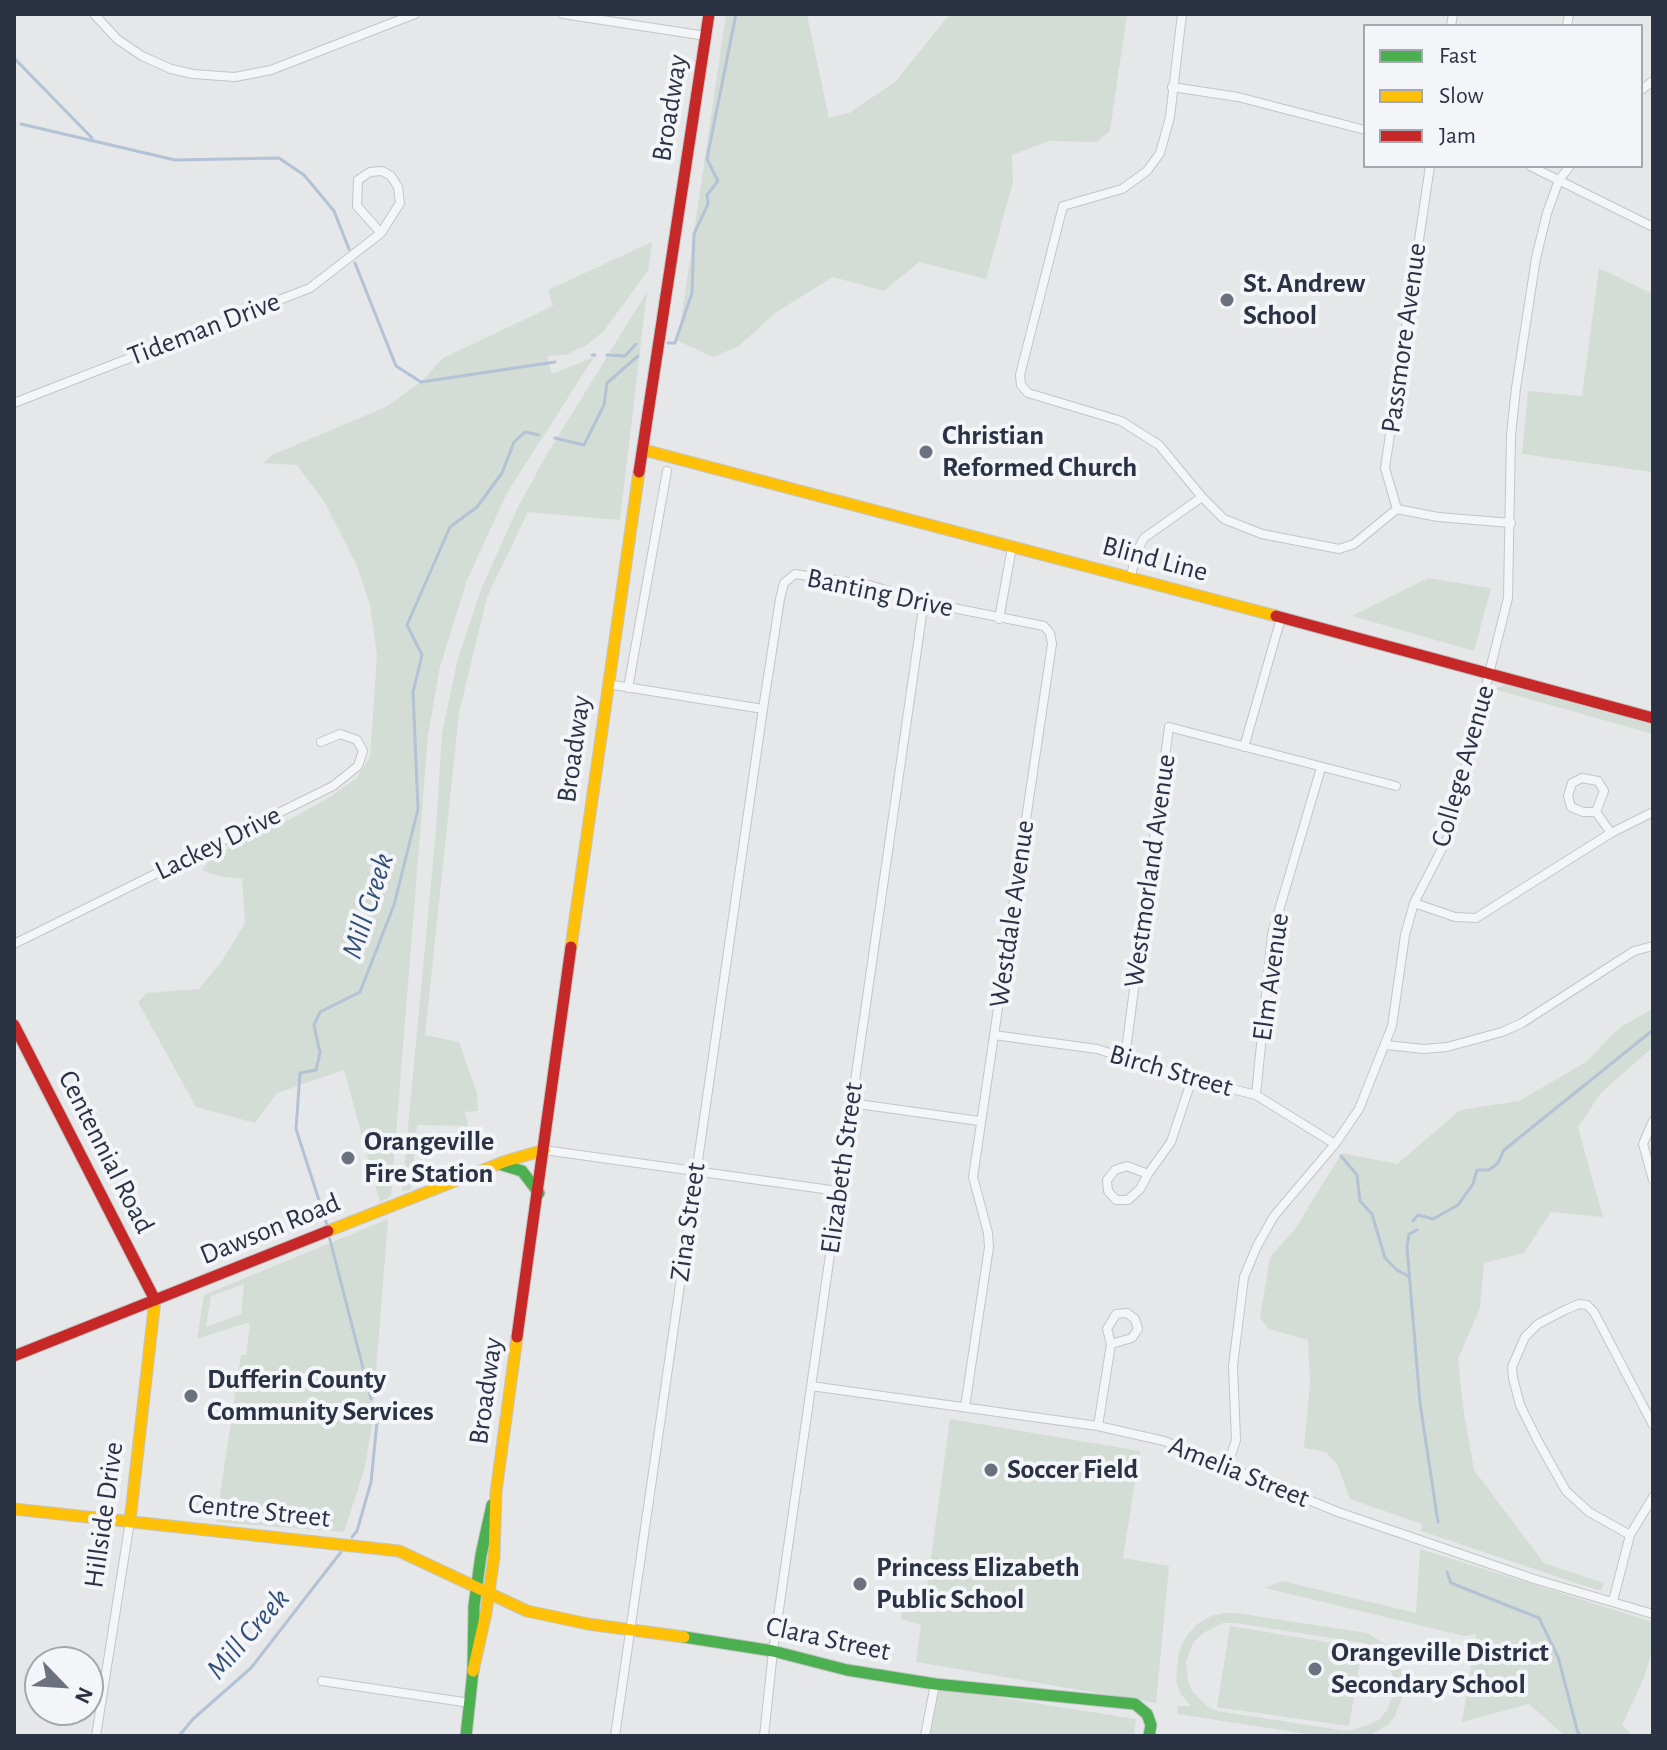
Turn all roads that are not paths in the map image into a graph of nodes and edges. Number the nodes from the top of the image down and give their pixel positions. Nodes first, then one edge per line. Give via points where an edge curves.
1 (94, 14) edge
2 (415, 14) edge
3 (563, 14) edge
4 (709, 14) edge
5 (1182, 14) edge
6 (575, 15) edge
7 (706, 36) junction
8 (1172, 87) junction
9 (1363, 129) edge
10 (1430, 168) edge
11 (1534, 168) edge
12 (1568, 168) edge
13 (1559, 180) junction
14 (1653, 227) edge
15 (381, 233) junction
16 (14, 403) edge
17 (644, 450) junction
18 (667, 471) dead end
19 (1202, 497) junction
20 (1397, 509) junction
21 (1511, 523) junction
22 (1012, 547) junction
23 (1131, 576) junction
24 (924, 601) junction
25 (1281, 618) junction
26 (999, 619) junction
27 (1490, 675) junction
28 (607, 684) junction
29 (628, 688) junction
30 (763, 709) junction
31 (1653, 718) edge
32 (321, 742) dead end
33 (1244, 747) junction
34 (1321, 768) junction
35 (1396, 786) dead end
36 (1596, 812) junction
37 (1653, 812) edge
38 (1611, 833) junction
39 (1414, 903) junction
40 (14, 944) edge
41 (1653, 946) edge
42 (14, 1025) edge
43 (994, 1035) junction
44 (1386, 1045) junction
45 (1125, 1057) junction
46 (1192, 1079) junction
47 (1256, 1095) junction
48 (851, 1103) junction
49 (979, 1121) junction
50 (1653, 1121) edge
51 (1335, 1144) junction
52 (544, 1150) junction
53 (499, 1164) junction
54 (695, 1173) junction
55 (1148, 1174) junction
56 (1653, 1180) edge
57 (838, 1191) junction
58 (539, 1193) junction
59 (155, 1300) junction
60 (1111, 1344) dead end
61 (14, 1356) edge
62 (811, 1386) junction
63 (965, 1407) junction
64 (1653, 1425) edge
65 (1098, 1426) junction
66 (1227, 1467) junction
67 (496, 1492) junction
68 (1653, 1497) edge
69 (14, 1509) edge
70 (130, 1521) junction
71 (1630, 1535) junction
72 (476, 1585) junction
73 (489, 1593) junction
74 (1613, 1601) junction
75 (1653, 1614) edge
76 (630, 1628) junction
77 (773, 1651) junction
78 (473, 1671) junction
79 (322, 1681) dead end
80 (935, 1684) junction
81 (470, 1703) junction
82 (1150, 1731) edge
83 (96, 1736) edge
84 (466, 1736) edge
85 (615, 1736) edge
86 (764, 1736) edge
87 (925, 1736) edge

1 - 2 street via 117,39 156,62 193,74 235,77 271,70
3 - 6 street
4 - 7 street, Broadway
5 - 8 street
6 - 7 street
7 - 17 street, Broadway
8 - 9 street via 1238,97
8 - 19 street via 1164,142 1147,171 1122,189 1063,206 1020,375 1028,393 1121,421 1159,445
10 - 20 street, Passmore Avenue via 1385,468
11 - 13 street
12 - 13 street, College Avenue
13 - 14 street
13 - 21 street, College Avenue via 1536,258 1516,388
15 - 15 street, Tideman Drive via 400,203 398,187 382,171 358,180 357,206
15 - 16 street, Tideman Drive via 310,288
17 - 22 street, Blind Line
17 - 28 street, Broadway
18 - 29 street
19 - 20 street via 1224,519 1241,527 1327,549 1354,544
19 - 23 street via 1144,538
20 - 21 street
21 - 27 street, College Avenue via 1508,598
22 - 23 street, Blind Line
22 - 26 street
23 - 25 street, Blind Line
24 - 26 street, Banting Drive
24 - 30 street, Banting Drive via 869,585 795,574 784,583 780,599
24 - 48 street, Elizabeth Street
25 - 27 street, Blind Line
25 - 33 street
26 - 43 street, Westdale Avenue via 1044,626 1052,644
27 - 31 street, Blind Line
27 - 39 street, College Avenue via 1448,837
28 - 29 street
28 - 52 street, Broadway
29 - 30 street
30 - 54 street, Zina Street
32 - 40 street, Lackey Drive via 340,734 357,740 363,751 358,766 333,786
33 - 34 street, Westmorland Avenue
33 - 45 street, Westmorland Avenue via 1169,727
34 - 35 street, Westmorland Avenue
34 - 47 street, Elm Avenue via 1272,934
36 - 36 street via 1604,791 1598,781 1582,778 1572,783 1571,807
36 - 38 street
37 - 38 street
38 - 39 street via 1476,918
39 - 44 street, College Avenue
41 - 44 street via 1634,951 1502,1032 1447,1047
42 - 59 street, Centennial Road
43 - 45 street, Birch Street
43 - 49 street, Westdale Avenue
44 - 51 street, College Avenue via 1359,1109
45 - 46 street, Birch Street
46 - 47 street, Birch Street
46 - 55 street via 1171,1142
47 - 51 street, Birch Street
48 - 49 street
48 - 57 street, Elizabeth Street
49 - 63 street, Westdale Avenue via 973,1177 989,1247
50 - 56 street via 1643,1144
51 - 66 street, College Avenue via 1274,1216 1244,1277 1233,1366 1236,1440
52 - 53 street, Dawson Road
52 - 54 street
52 - 58 street, Broadway
53 - 58 street via 522,1171
53 - 59 street, Dawson Road
54 - 57 street
54 - 76 street, Zina Street
55 - 55 street via 1127,1166 1115,1170 1107,1180 1108,1191 1116,1200 1128,1200
57 - 62 street, Elizabeth Street
58 - 67 street, Broadway
59 - 61 street, Dawson Road
59 - 70 street, Hillside Drive
60 - 65 street
62 - 63 street, Amelia Street
62 - 77 street, Elizabeth Street
63 - 65 street, Amelia Street
64 - 71 street via 1587,1305 1565,1310 1525,1337 1512,1367 1513,1378 1539,1443 1566,1491 1589,1512
65 - 66 street, Amelia Street via 1164,1441
66 - 74 street, Amelia Street via 1382,1527
67 - 72 street, Broadway
67 - 73 street, Broadway
68 - 71 street
69 - 70 street, Centre Street
70 - 72 street, Centre Street via 399,1551
70 - 83 street, Hillside Drive
71 - 74 street
72 - 73 street, Centre Street
72 - 78 street, Broadway
73 - 76 street, Clara Street via 527,1611
73 - 78 street, Broadway
74 - 75 street, Amelia Street
76 - 77 street, Clara Street
76 - 85 street, Zina Street
77 - 80 street, Clara Street
77 - 86 street, Elizabeth Street
78 - 81 street, Broadway
79 - 81 street
80 - 82 street, Clara Street via 1135,1704 1147,1714
80 - 87 street
81 - 84 street, Broadway

